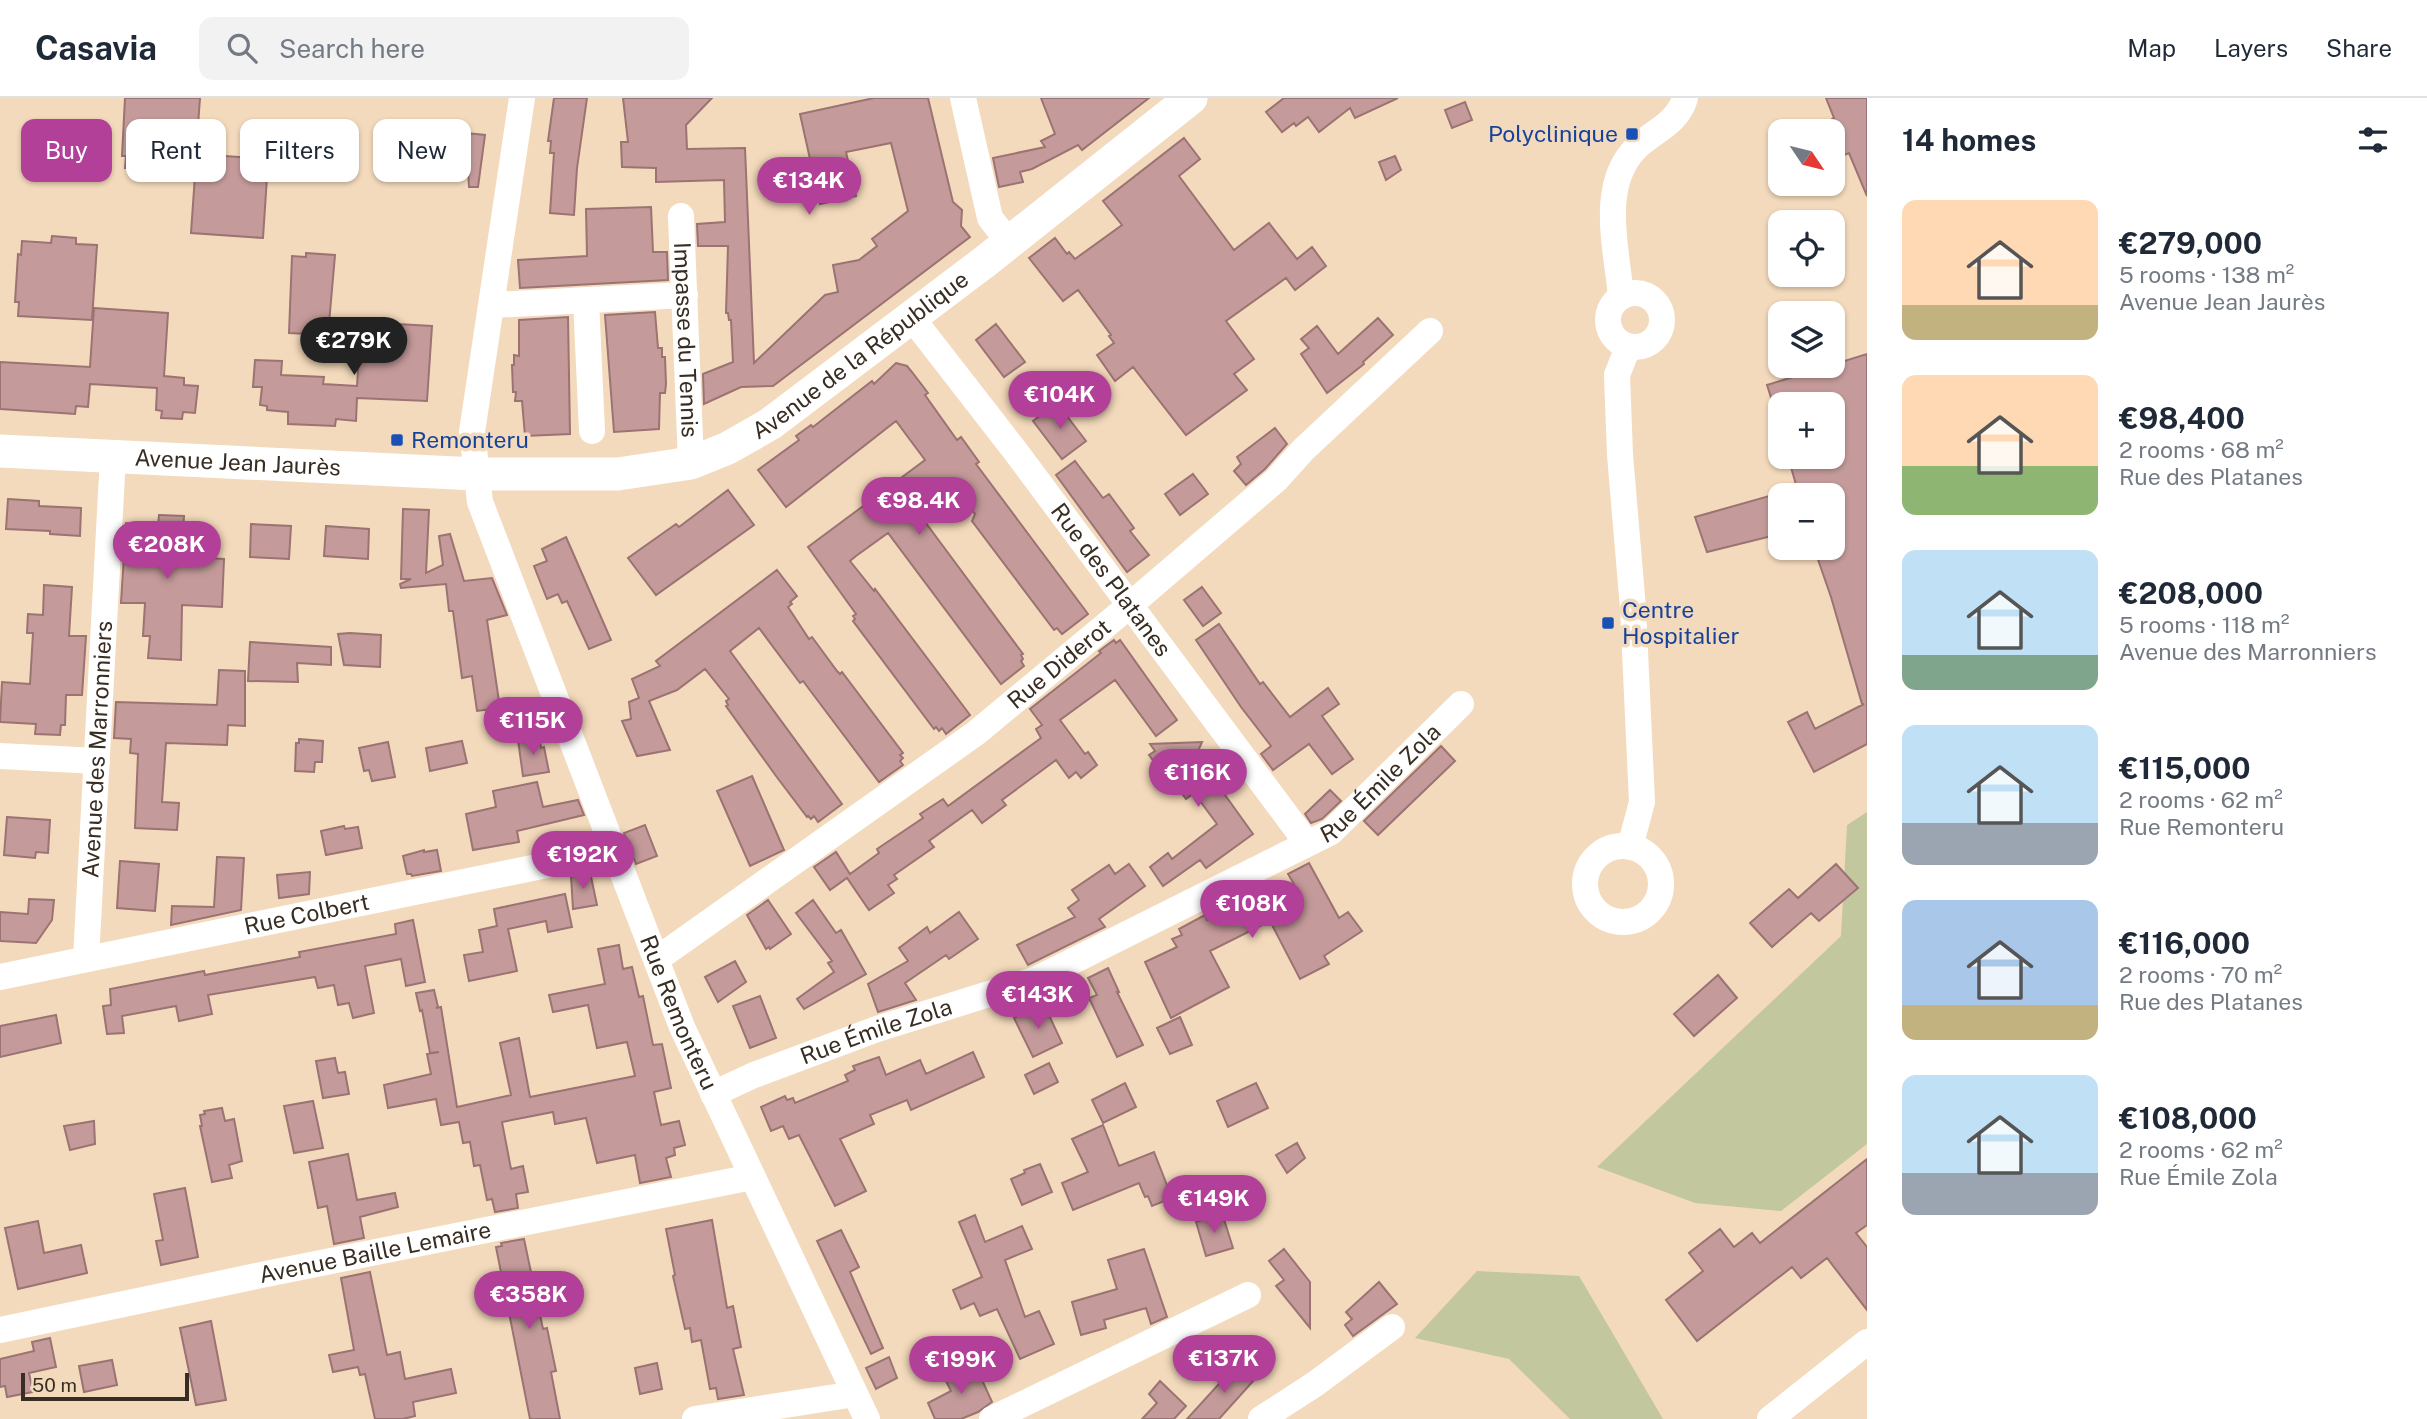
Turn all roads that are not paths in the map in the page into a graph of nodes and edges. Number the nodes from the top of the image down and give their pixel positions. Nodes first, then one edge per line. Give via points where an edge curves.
1 (522, 98) edge
2 (963, 98) edge
3 (1191, 98) edge
4 (1685, 98) edge
5 (681, 216) dead end
6 (1009, 242) junction
7 (685, 295) junction
8 (1621, 297) junction
9 (586, 300) junction
10 (492, 305) junction
11 (912, 318) junction
12 (1430, 331) dead end
13 (1628, 347) junction
14 (592, 430) dead end
15 (0, 451) edge
16 (113, 456) junction
17 (691, 463) junction
18 (476, 474) junction
19 (1129, 606) junction
20 (1461, 705) dead end
21 (0, 755) edge
22 (97, 761) junction
23 (1307, 843) junction
24 (1630, 847) dead end
25 (614, 851) junction
26 (657, 959) junction
27 (86, 960) junction
28 (0, 977) edge
29 (713, 1094) junction
30 (752, 1177) junction
31 (1248, 1295) dead end
32 (1392, 1328) dead end
33 (0, 1330) edge
34 (1867, 1342) edge
35 (856, 1394) junction
36 (695, 1419) edge
37 (867, 1419) edge
38 (992, 1419) edge
39 (1261, 1419) edge
40 (1770, 1419) edge

1 - 10 street, Rue Remonteru
2 - 6 street via 990,218
3 - 6 street, Avenue de la République
4 - 8 street via 1674,119 1636,148 1613,193
5 - 7 street, Impasse du Tennis
6 - 11 street, Avenue de la République
7 - 9 street
7 - 17 street, Impasse du Tennis
8 - 13 street via 1609,309 1608,326 1615,340
8 - 13 street via 1644,295 1661,313 1656,338 1642,347
9 - 10 street
9 - 14 street
10 - 18 street, Rue Remonteru via 472,432
11 - 17 street, Avenue de la République via 770,424
11 - 19 street, Rue des Platanes
12 - 19 street, Rue Diderot via 1276,480
13 - 24 street via 1617,375 1642,802
15 - 16 street, Avenue Jean Jaurès
16 - 18 street, Avenue Jean Jaurès
16 - 22 street, Avenue des Marronniers
17 - 18 street, Avenue de la République via 618,474
18 - 25 street, Rue Remonteru via 480,502
19 - 23 street, Rue des Platanes
19 - 26 street, Rue Diderot via 976,733
20 - 23 street, Rue Émile Zola via 1331,832
21 - 22 street
22 - 27 street, Avenue des Marronniers
23 - 29 street, Rue Émile Zola via 1037,979 877,1029
25 - 26 street, Rue Remonteru
25 - 27 street, Rue Colbert
26 - 29 street, Rue Remonteru
27 - 28 street, Rue Colbert
29 - 30 street, Rue Remonteru
30 - 33 street, Avenue Baille Lemaire
30 - 35 street, Rue Remonteru
31 - 38 street
32 - 39 street
34 - 40 street
35 - 36 street
35 - 37 street, Rue Remonteru

